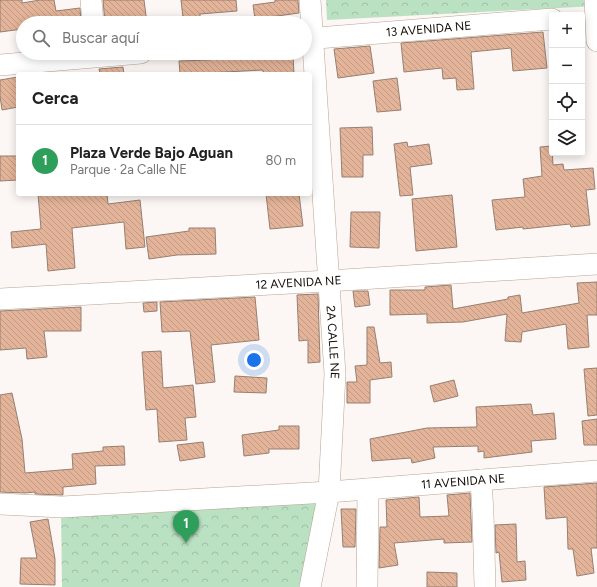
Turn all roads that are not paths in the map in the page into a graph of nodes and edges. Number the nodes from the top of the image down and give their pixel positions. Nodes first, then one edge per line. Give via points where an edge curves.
1 (91, 0) edge
2 (310, 0) edge
3 (592, 12) edge
4 (92, 16) edge
5 (310, 16) edge
6 (549, 19) edge
7 (312, 39) edge
8 (597, 41) edge
9 (47, 60) edge
10 (311, 60) edge
11 (0, 65) edge
12 (312, 72) edge
13 (312, 77) edge
14 (597, 264) edge
15 (328, 281) junction
16 (0, 299) edge
17 (597, 472) edge
18 (481, 480) junction
19 (368, 489) junction
20 (329, 492) junction
21 (0, 504) edge
22 (310, 587) edge
23 (367, 587) edge
24 (485, 587) edge

1 - 4 street
2 - 5 street, 2A CALLE NE
3 - 8 street
6 - 7 street, 13 AVENIDA NE
9 - 11 street
10 - 12 street, 2A CALLE NE
13 - 15 street, 2A CALLE NE
14 - 15 street, 12 AVENIDA NE
15 - 16 street, 12 AVENIDA NE
15 - 20 street, 2A CALLE NE via 335,374
17 - 18 street, 11 AVENIDA NE
18 - 19 street, 11 AVENIDA NE
18 - 24 street
19 - 20 street, 11 AVENIDA NE
19 - 23 street
20 - 21 street, 11 AVENIDA NE via 62,507
20 - 22 street, 2A CALLE NE

